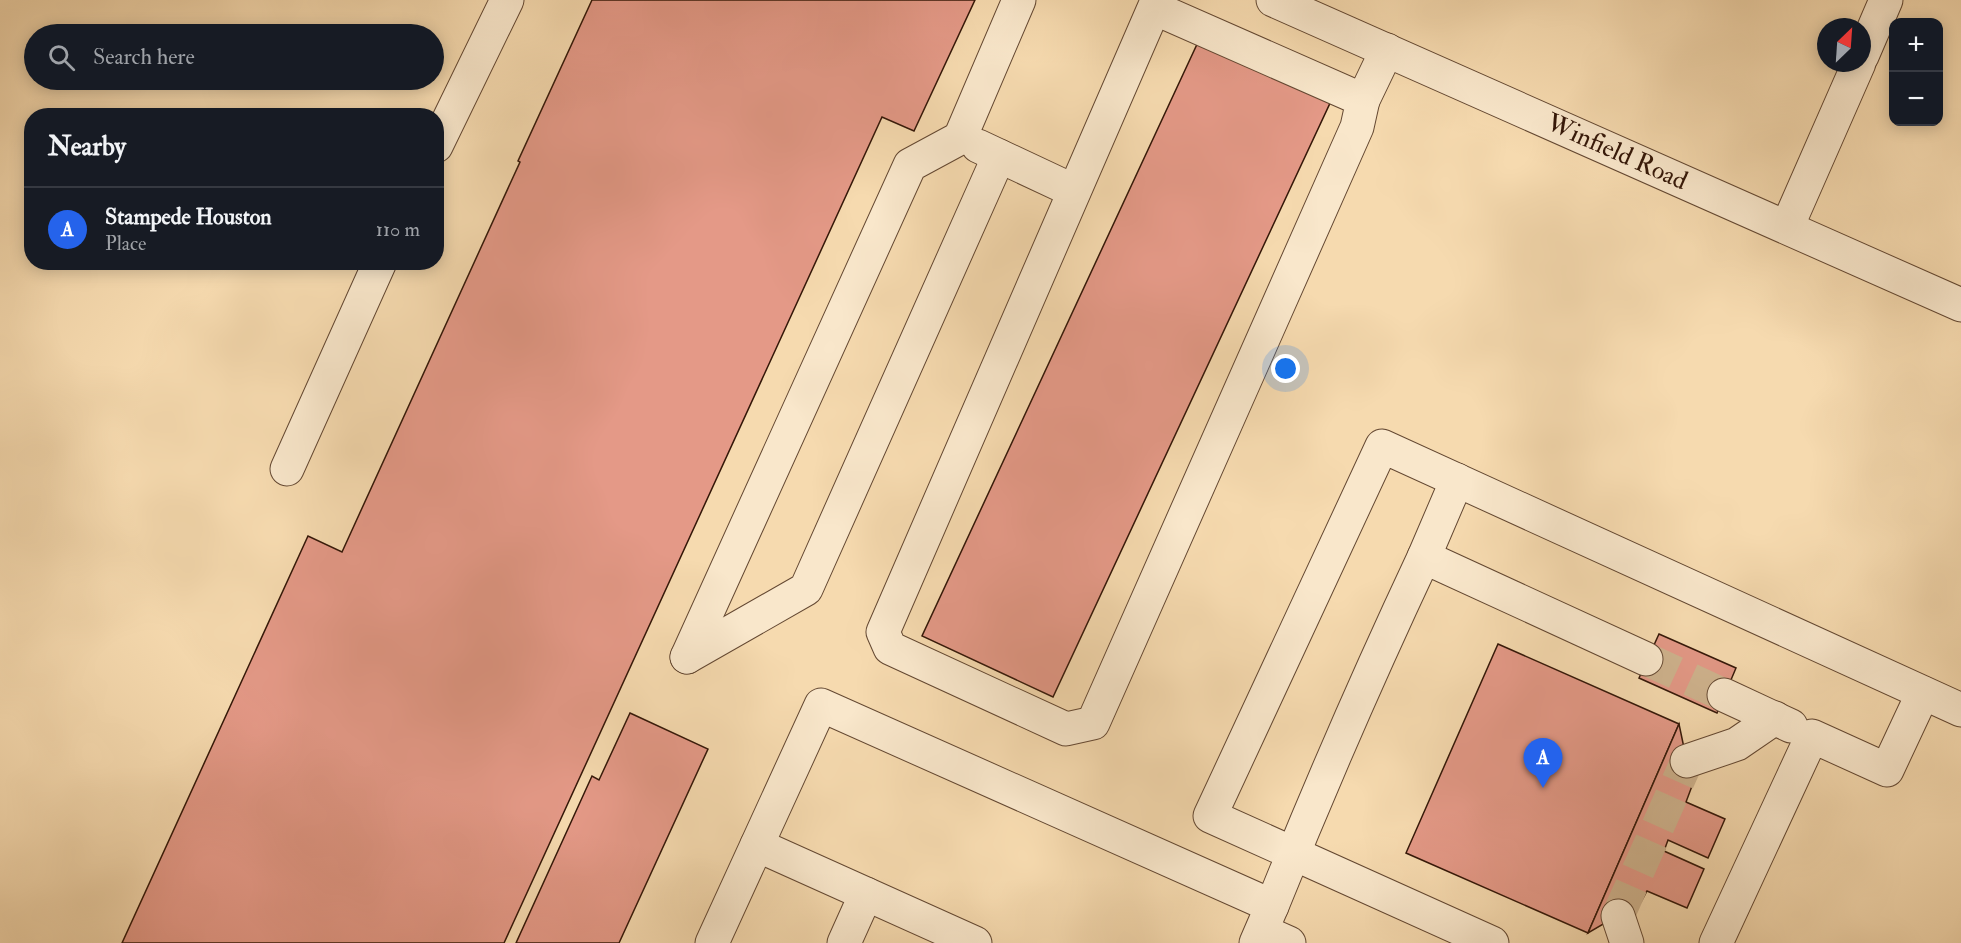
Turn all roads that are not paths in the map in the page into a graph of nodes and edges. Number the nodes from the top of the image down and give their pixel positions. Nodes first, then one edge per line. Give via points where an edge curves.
1 (507, 0) edge
2 (1019, 0) edge
3 (1273, 0) edge
4 (1887, 0) edge
5 (1156, 4) edge
6 (1871, 36) edge
7 (1387, 50) junction
8 (1855, 72) edge
9 (1363, 100) junction
10 (444, 130) edge
11 (960, 138) junction
12 (999, 156) junction
13 (1074, 190) junction
14 (1787, 227) junction
15 (376, 270) edge
16 (1961, 305) edge
17 (287, 469) dead end
18 (1457, 480) junction
19 (1424, 557) junction
20 (1646, 659) tunnel mouth
21 (1923, 693) junction
22 (1724, 695) tunnel mouth
23 (1961, 710) edge
24 (1775, 718) junction
25 (1812, 736) junction
26 (1687, 761) dead end
27 (757, 844) junction
28 (1293, 852) junction
29 (866, 894) junction
30 (1270, 931) edge
31 (712, 943) edge
32 (844, 943) edge
33 (975, 943) edge
34 (1492, 943) edge
35 (1716, 943) edge

1 - 10 street
2 - 11 street
3 - 7 street, Winfield Road
4 - 6 street
5 - 9 street
5 - 13 street
7 - 9 street
7 - 14 street, Winfield Road
8 - 14 street
9 - 13 street via 1357,127 1093,723 1066,729 890,648 883,632
11 - 12 street
11 - 12 street via 910,165 687,657 806,589
12 - 13 street
14 - 16 street, Winfield Road
15 - 17 street
18 - 19 street
18 - 21 street
18 - 28 street via 1382,446 1210,816
19 - 20 street
19 - 28 street
21 - 23 street
21 - 25 street via 1887,770
22 - 24 street
24 - 25 street
24 - 26 street via 1737,744
25 - 35 street
27 - 29 street
27 - 30 street via 821,705
27 - 31 street
28 - 30 street
28 - 34 street
29 - 32 street
29 - 33 street

